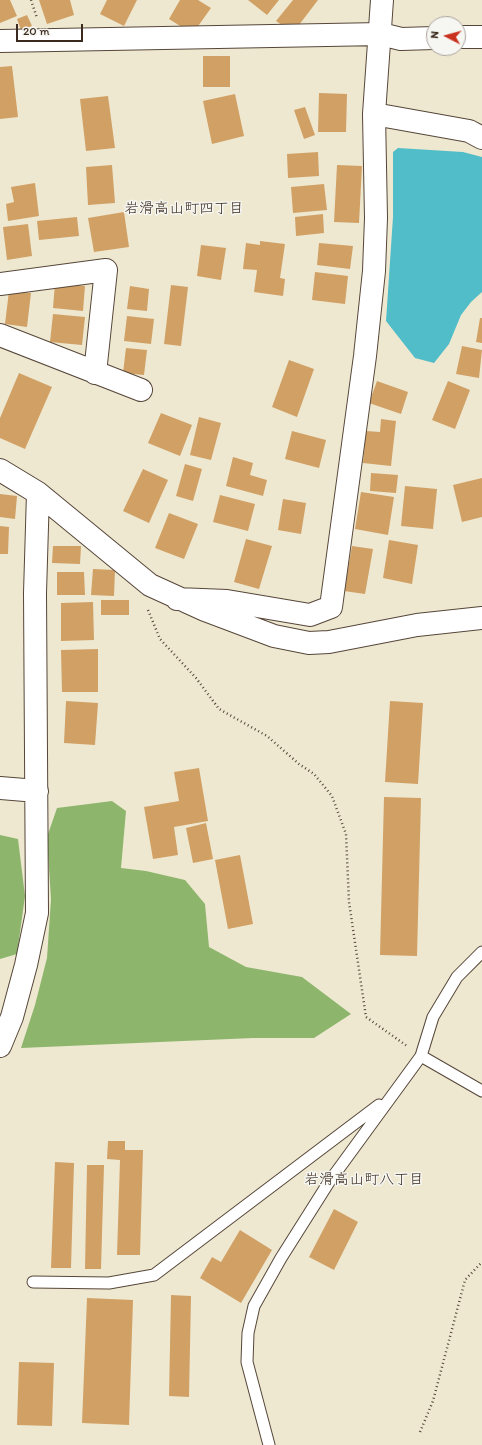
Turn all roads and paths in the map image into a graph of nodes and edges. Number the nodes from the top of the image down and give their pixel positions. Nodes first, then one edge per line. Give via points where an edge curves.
1 (382, 0) edge
2 (381, 34) junction
3 (466, 37) edge
4 (482, 37) edge
5 (426, 38) edge
6 (0, 41) edge
7 (374, 114) junction
8 (482, 138) edge
9 (0, 284) edge
10 (0, 335) edge
11 (95, 373) junction
12 (141, 390) dead end
13 (0, 470) edge
14 (38, 494) junction
15 (177, 598) junction
16 (146, 605) dead end
17 (482, 618) edge
18 (0, 788) edge
19 (37, 791) junction
20 (482, 952) edge
21 (0, 1046) edge
22 (421, 1056) junction
23 (482, 1091) edge
24 (389, 1098) junction
25 (482, 1262) edge
26 (33, 1282) dead end
27 (420, 1432) dead end
28 (269, 1445) edge

1 - 2 street
2 - 5 street via 401,39
2 - 6 street
2 - 7 street via 377,54
3 - 4 street
7 - 8 street via 469,131
7 - 15 street via 374,271 331,607 310,615 227,601
9 - 11 street via 106,270
10 - 11 street
11 - 12 street
13 - 14 street
14 - 15 street via 150,584
14 - 19 street via 35,594
15 - 17 street via 274,636 309,643 329,642 417,625
16 - 22 path via 160,639 196,678 219,709 267,736 314,774 332,796 346,834 349,902 366,1017
18 - 19 street
19 - 21 street via 37,913 12,1016
20 - 22 lane via 457,977 433,1017
22 - 23 lane
22 - 24 lane
24 - 26 lane via 154,1274 109,1283
24 - 28 lane via 329,1182 254,1306 248,1333 248,1362
25 - 27 path via 465,1280 433,1401

